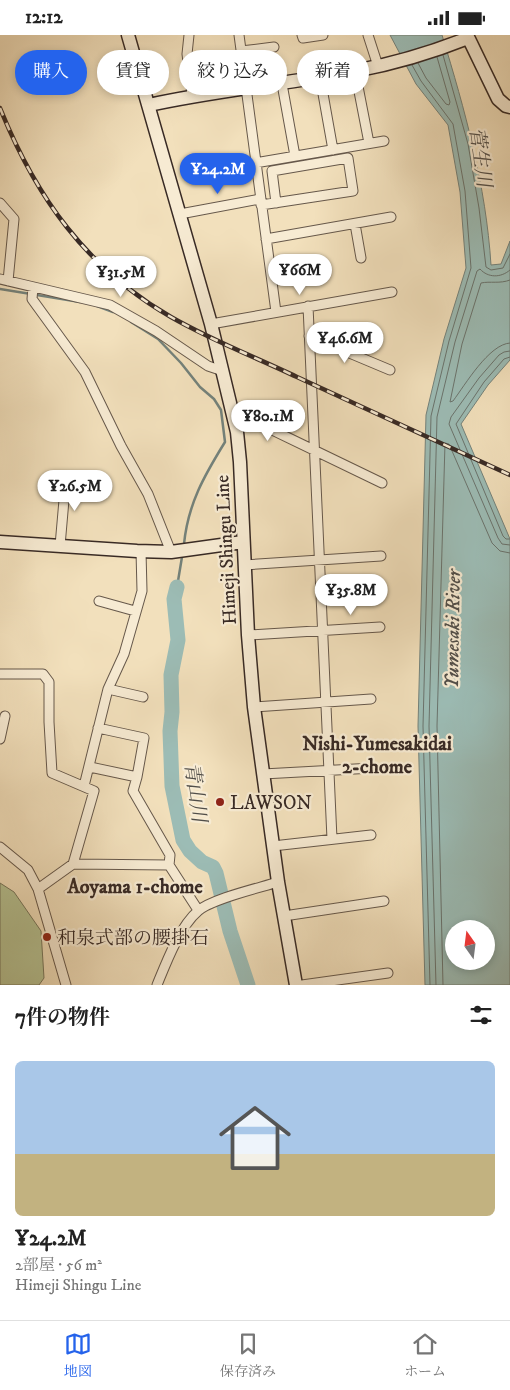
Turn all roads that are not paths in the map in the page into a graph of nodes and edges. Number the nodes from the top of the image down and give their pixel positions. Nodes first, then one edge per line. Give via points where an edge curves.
1 (128, 35) edge
2 (189, 35) edge
3 (239, 35) edge
4 (302, 35) edge
5 (323, 35) edge
6 (368, 35) edge
7 (465, 38) edge
8 (274, 47) dead end
9 (187, 50) edge
10 (241, 50) edge
11 (249, 50) edge
12 (381, 65) junction
13 (369, 68) edge
14 (192, 95) edge
15 (246, 95) edge
16 (284, 95) edge
17 (323, 95) edge
18 (360, 95) edge
19 (149, 105) junction
20 (510, 107) edge
21 (384, 141) dead end
22 (369, 143) junction
23 (332, 150) junction
24 (295, 156) junction
25 (255, 163) junction
26 (261, 202) junction
27 (0, 203) edge
28 (276, 203) dead end
29 (180, 214) junction
30 (391, 217) dead end
31 (354, 224) junction
32 (266, 239) junction
33 (361, 258) dead end
34 (4, 280) edge
35 (32, 287) junction
36 (392, 292) dead end
37 (308, 307) junction
38 (276, 312) junction
39 (212, 324) junction
40 (309, 336) junction
41 (390, 370) dead end
42 (223, 371) junction
43 (232, 411) junction
44 (315, 452) junction
45 (66, 477) dead end
46 (382, 483) dead end
47 (0, 542) edge
48 (243, 542) junction
49 (60, 546) junction
50 (141, 551) junction
51 (171, 552) junction
52 (381, 556) dead end
53 (319, 561) junction
54 (244, 565) junction
55 (99, 601) dead end
56 (135, 611) junction
57 (380, 627) dead end
58 (322, 630) junction
59 (248, 635) junction
60 (0, 675) edge
61 (108, 689) junction
62 (143, 697) dead end
63 (371, 699) dead end
64 (325, 702) junction
65 (254, 707) junction
66 (5, 716) dead end
67 (98, 728) junction
68 (0, 739) edge
69 (90, 767) junction
70 (373, 768) dead end
71 (330, 771) junction
72 (263, 775) junction
73 (138, 777) junction
74 (84, 787) junction
75 (370, 835) dead end
76 (332, 839) junction
77 (273, 845) junction
78 (0, 847) edge
79 (74, 864) junction
80 (169, 865) junction
81 (278, 882) junction
82 (38, 889) junction
83 (384, 901) dead end
84 (198, 910) junction
85 (284, 916) junction
86 (388, 973) dead end
87 (66, 985) edge
88 (157, 985) edge
89 (296, 985) edge
90 (302, 985) edge

1 - 19 main road, Himeji Shingu Line
2 - 9 street
3 - 10 street
4 - 5 street via 303,38
6 - 12 street
7 - 12 main road
7 - 20 main road via 498,99
8 - 11 street
12 - 13 main road
14 - 19 main road
15 - 25 street
16 - 24 street
17 - 23 street
18 - 22 street
19 - 29 main road, Himeji Shingu Line
21 - 22 street
22 - 23 street
23 - 24 street
24 - 25 street
25 - 26 street
26 - 28 street via 353,191 348,158 272,171
26 - 29 street
26 - 32 street
27 - 34 street via 14,219
29 - 39 main road, Himeji Shingu Line
30 - 31 street
31 - 32 street
31 - 33 street
32 - 38 street
34 - 35 street
35 - 42 street via 110,305 208,366
35 - 51 street via 32,299 85,372 148,494
36 - 37 street
37 - 38 street
37 - 40 street
38 - 39 street
39 - 42 main road, Himeji Shingu Line
40 - 41 street
40 - 44 street
42 - 43 main road, Himeji Shingu Line
43 - 44 street
43 - 48 main road, Himeji Shingu Line via 240,462
44 - 46 street
44 - 53 street
45 - 49 street
47 - 49 main road
48 - 51 main road
48 - 54 main road, Himeji Shingu Line
49 - 50 main road
50 - 51 main road
50 - 56 street via 142,591
52 - 53 street
53 - 54 street
53 - 58 street
54 - 59 main road, Himeji Shingu Line
55 - 56 street
56 - 61 street via 124,654
57 - 58 street
58 - 59 street
58 - 64 street
59 - 65 main road, Himeji Shingu Line
60 - 74 street via 43,674 49,682 52,773
61 - 62 street
61 - 67 street
63 - 64 street
64 - 65 street
64 - 71 street
65 - 72 main road, Himeji Shingu Line
66 - 68 street
67 - 69 street
67 - 73 street via 144,738
69 - 73 street
69 - 74 street
70 - 71 street
71 - 72 street
71 - 76 street
72 - 77 main road, Himeji Shingu Line
73 - 80 street via 134,791 170,855
74 - 79 street via 94,791
75 - 76 street
76 - 77 street
77 - 81 main road, Himeji Shingu Line
78 - 82 street via 28,869
79 - 80 street
79 - 82 street
80 - 84 street
81 - 84 street
81 - 85 main road, Himeji Shingu Line
82 - 87 street
83 - 85 street
84 - 88 street via 171,952
85 - 89 main road, Himeji Shingu Line
86 - 90 street

